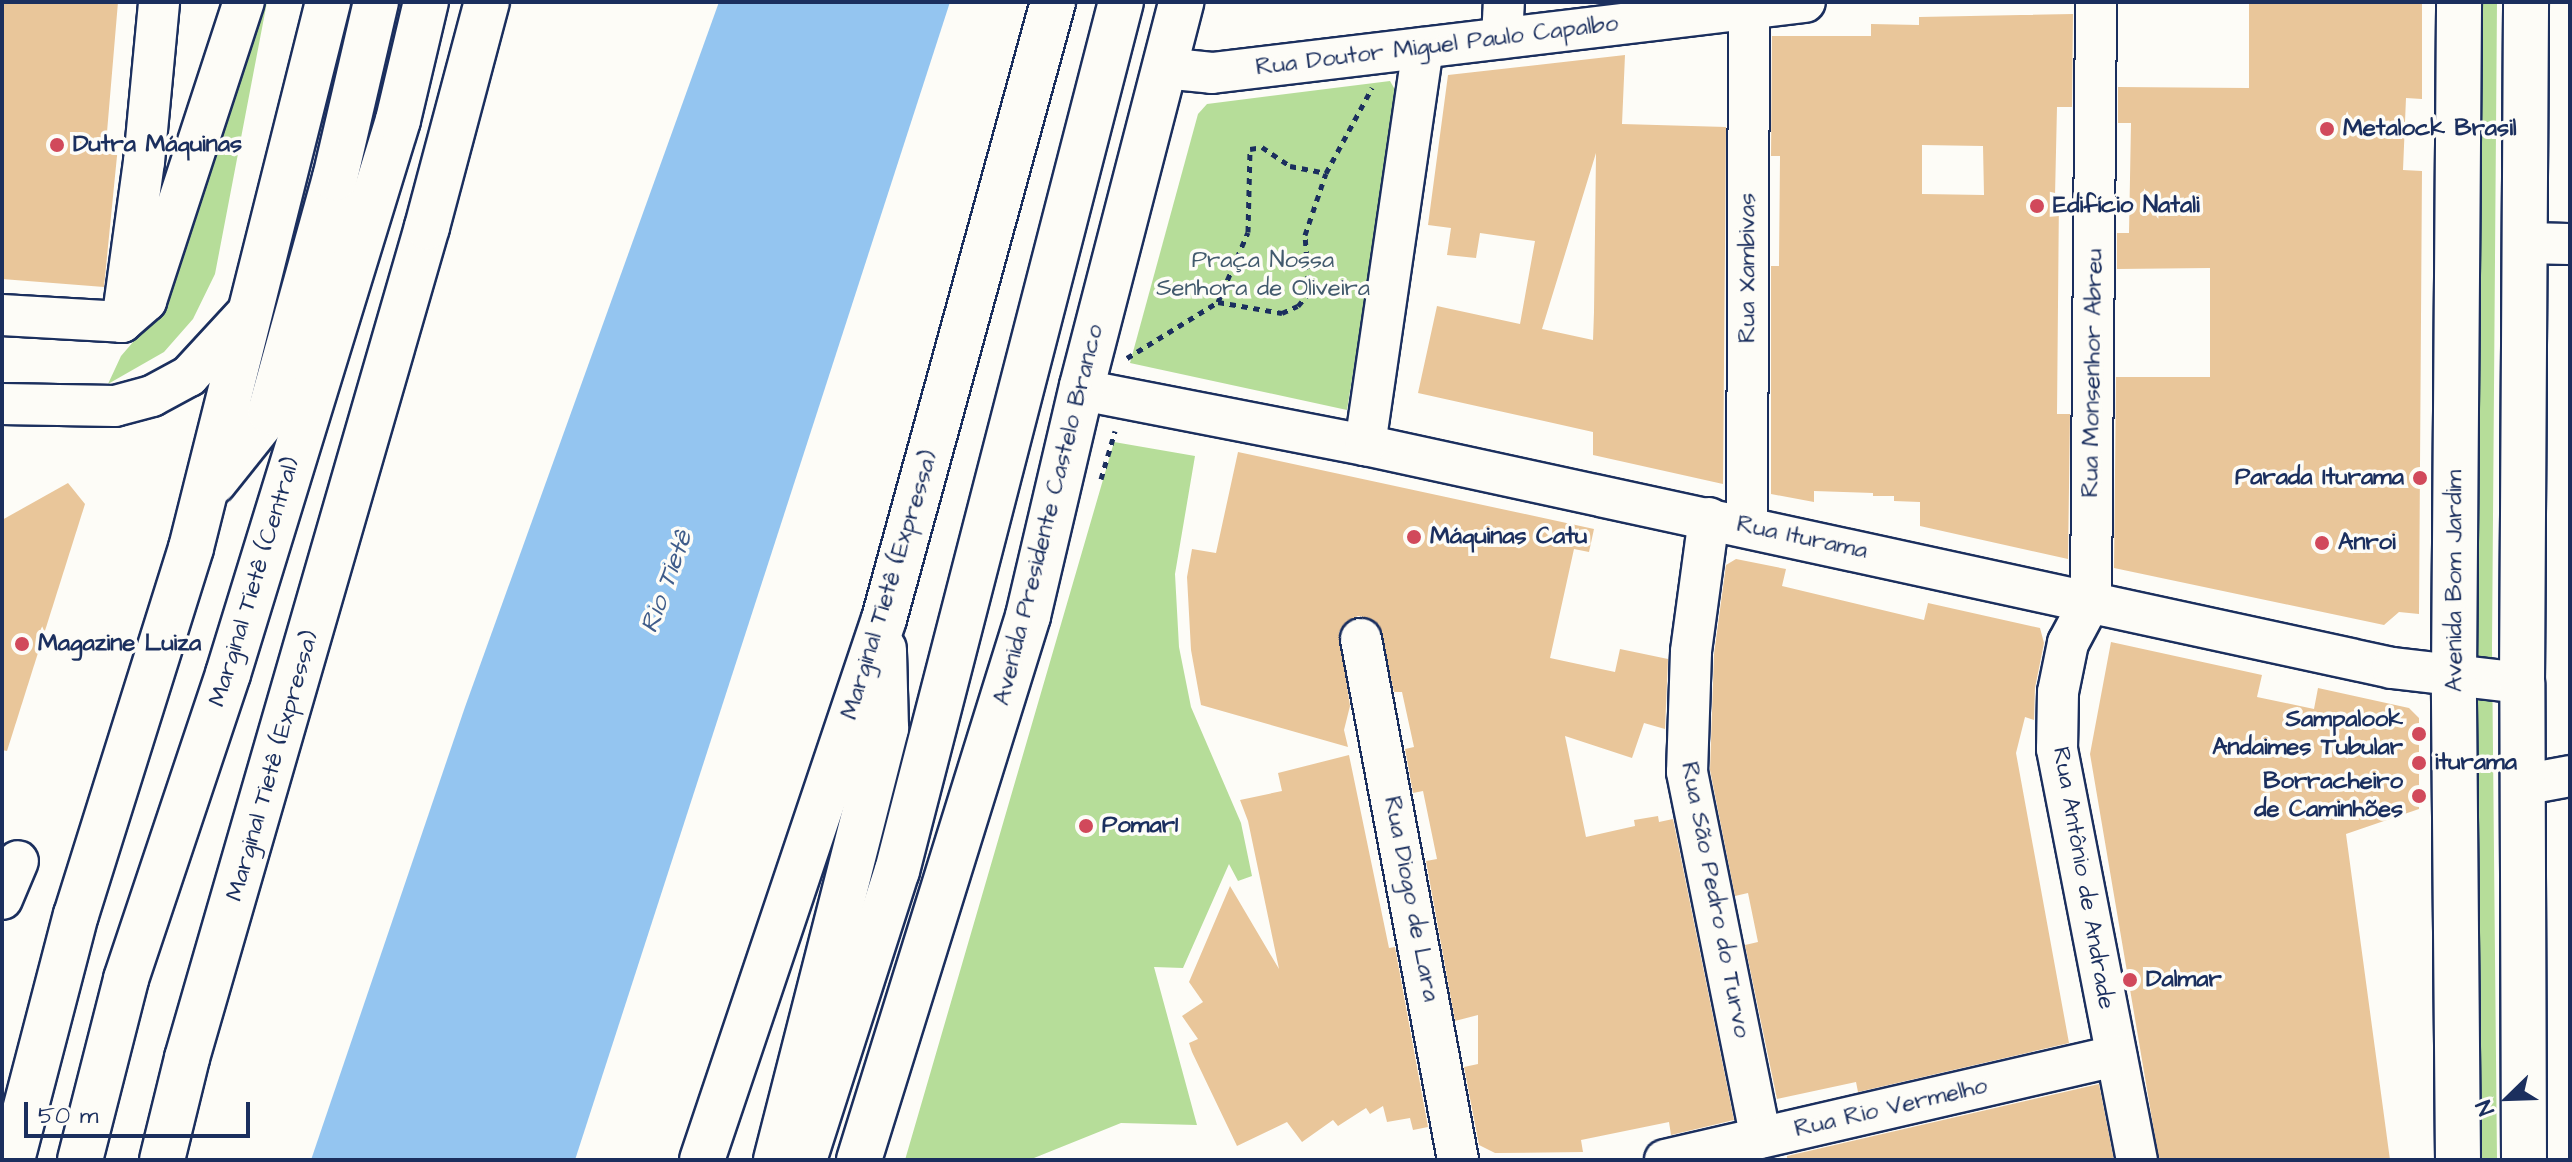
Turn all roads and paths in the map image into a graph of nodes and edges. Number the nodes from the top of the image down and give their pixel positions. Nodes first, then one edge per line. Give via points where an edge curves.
1 (159, 2) edge
2 (244, 2) edge
3 (308, 2) edge
4 (328, 2) edge
5 (376, 2) edge
6 (426, 2) edge
7 (487, 2) edge
8 (1053, 2) edge
9 (1121, 2) edge
10 (1181, 2) edge
11 (1805, 2) edge
12 (2096, 2) edge
13 (2459, 2) edge
14 (2526, 2) edge
15 (1749, 9) junction
16 (1503, 20) edge
17 (316, 49) junction
18 (1407, 50) junction
19 (1164, 68) junction
20 (1326, 173) junction
21 (2525, 243) junction
22 (2570, 244) edge
23 (1218, 302) junction
24 (249, 311) junction
25 (2, 315) edge
26 (122, 322) junction
27 (1082, 388) junction
28 (2, 404) edge
29 (1365, 445) junction
30 (204, 494) junction
31 (1728, 522) junction
32 (2091, 600) junction
33 (884, 619) junction
34 (1361, 639) dead end
35 (2454, 676) junction
36 (2522, 683) junction
37 (2570, 776) edge
38 (2522, 785) junction
39 (18, 861) dead end
40 (2, 899) edge
41 (2116, 1056) junction
42 (1761, 1138) junction
43 (12, 1160) edge
44 (80, 1160) edge
45 (162, 1160) edge
46 (702, 1160) edge
47 (776, 1160) edge
48 (804, 1160) edge
49 (859, 1160) edge
50 (1458, 1160) edge
51 (1665, 1160) edge
52 (2137, 1160) edge
53 (2458, 1160) edge
54 (2524, 1160) edge

1 - 26 street
2 - 26 street via 153,285 146,301
3 - 17 main road
4 - 17 main road
5 - 30 main road via 335,178 270,412
6 - 44 main road, Marginal Tietê (Central) via 398,120 228,674 126,979
7 - 45 main road, Marginal Tietê (Expressa)
8 - 33 main road, Marginal Tietê (Expressa)
9 - 48 main road via 897,871
10 - 19 main road, Avenida Presidente Castelo Branco
11 - 15 street, Rua Doutor Miguel Paulo Capalbo
12 - 32 street, Rua Monsenhor Abreu
13 - 35 main road, Avenida Bom Jardim
14 - 21 main road
15 - 16 street, Rua Doutor Miguel Paulo Capalbo
15 - 31 street, Rua Xambivas
16 - 18 street, Rua Doutor Miguel Paulo Capalbo
17 - 24 main road
18 - 19 street, Rua Doutor Miguel Paulo Capalbo via 1212,73
18 - 20 path
18 - 29 street
19 - 27 main road, Avenida Presidente Castelo Branco
20 - 23 path via 1305,235 1309,293 1282,313
20 - 23 path via 1290,166 1262,147 1250,149 1248,232
21 - 22 street
21 - 36 main road
23 - 27 path
24 - 28 street via 189,376 152,396 115,406
24 - 30 main road
25 - 26 street
27 - 29 street, Rua Iturama
27 - 49 main road, Avenida Presidente Castelo Branco via 1028,616
29 - 31 street, Rua Iturama
30 - 43 main road via 76,915
31 - 32 street, Rua Iturama
31 - 42 street, Rua São Pedro do Turvo via 1691,652 1687,772
32 - 35 street, Rua Iturama via 2392,668
32 - 41 street, Rua Antônio de Andrade via 2068,643 2058,692 2057,749
33 - 46 main road, Marginal Tietê (Expressa)
33 - 47 main road via 886,728
34 - 50 street, Rua Diogo de Lara
35 - 36 street, Rua Iturama
35 - 53 main road, Avenida Bom Jardim
36 - 38 main road
37 - 38 street
38 - 54 main road
39 - 40 street
41 - 42 street, Rua Rio Vermelho
41 - 52 street, Rua Antônio de Andrade
42 - 51 street, Rua Rio Vermelho

